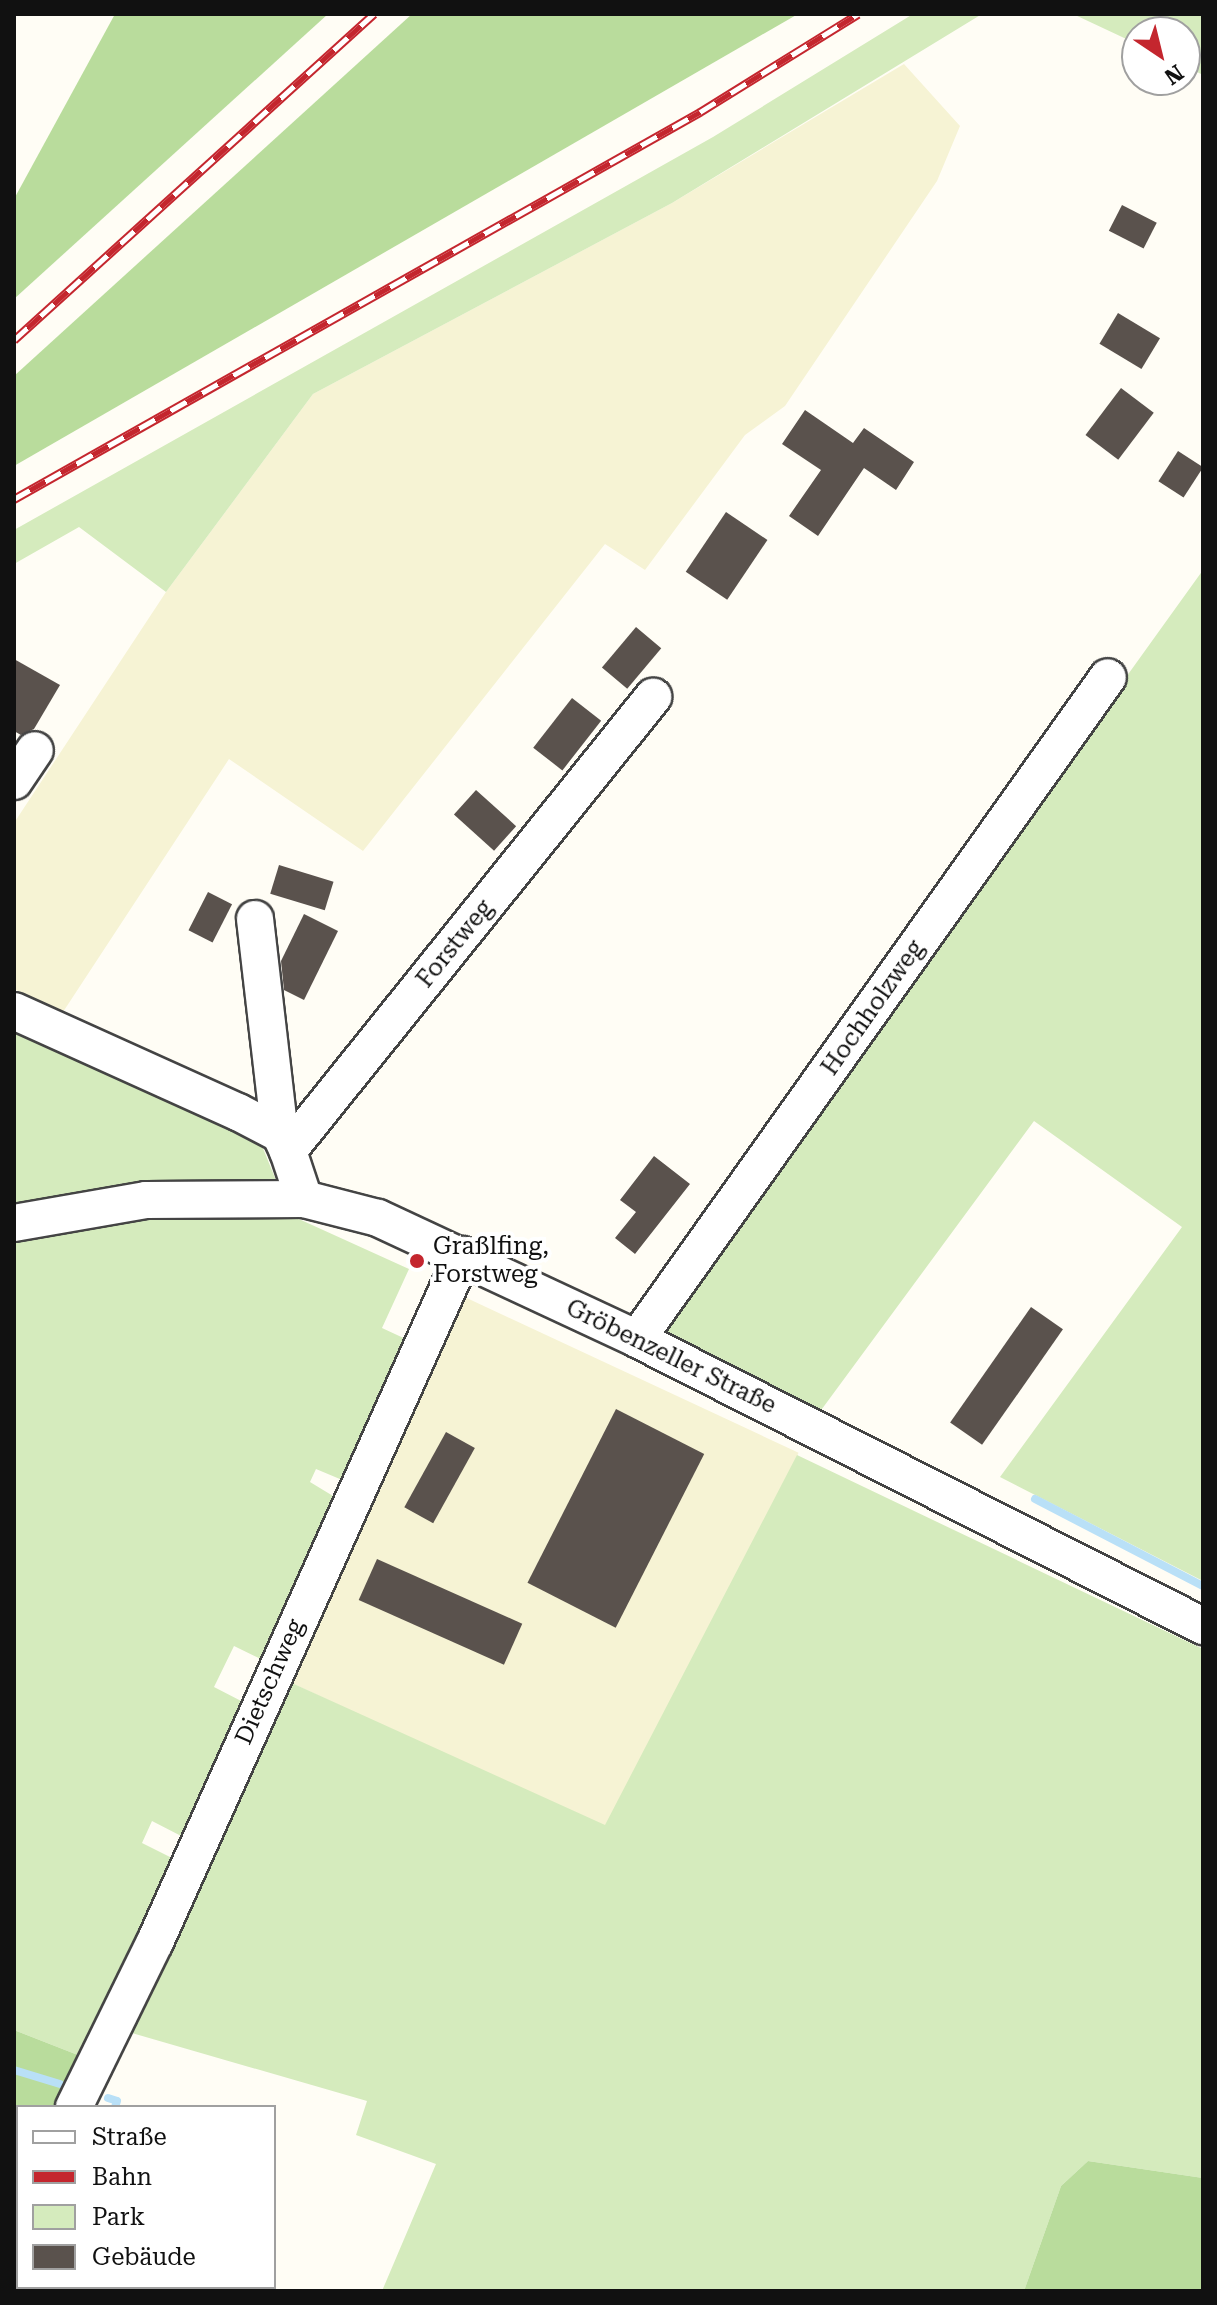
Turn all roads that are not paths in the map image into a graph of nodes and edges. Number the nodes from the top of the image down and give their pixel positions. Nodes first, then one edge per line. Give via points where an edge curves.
1 (1108, 677) dead end
2 (653, 697) dead end
3 (35, 750) dead end
4 (14, 781) edge
5 (255, 919) dead end
6 (14, 1011) edge
7 (284, 1143) junction
8 (304, 1199) junction
9 (14, 1223) edge
10 (463, 1255) junction
11 (637, 1339) junction
12 (1203, 1626) edge
13 (75, 2105) edge

1 - 11 street, Hochholzweg
2 - 7 street, Forstweg
3 - 4 street
5 - 7 street
6 - 7 street
7 - 8 street
8 - 9 street, Gröbenzeller Straße via 146,1200
8 - 10 street, Gröbenzeller Straße via 378,1218
10 - 11 street, Gröbenzeller Straße
10 - 13 street, Dietschweg via 155,1942
11 - 12 street, Gröbenzeller Straße

